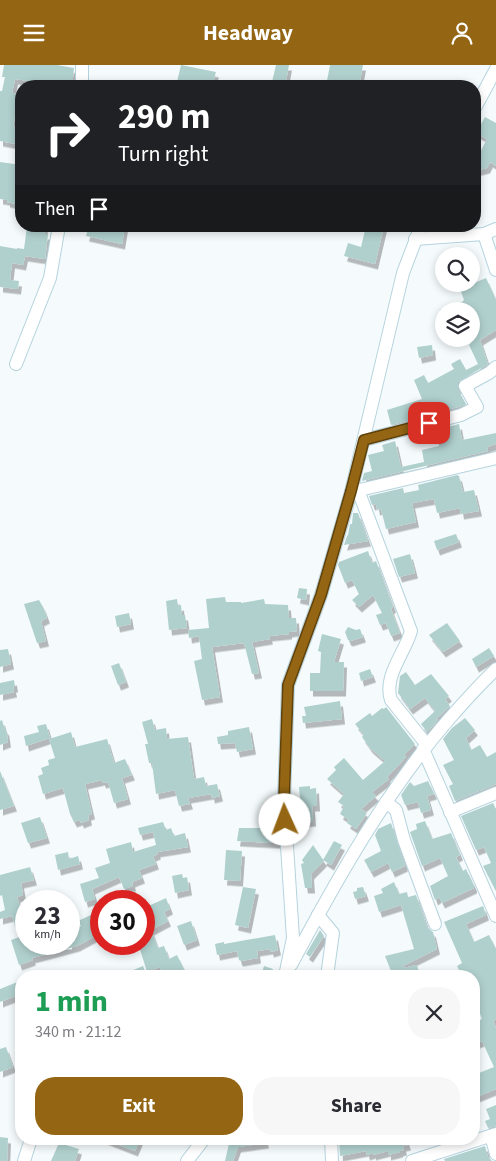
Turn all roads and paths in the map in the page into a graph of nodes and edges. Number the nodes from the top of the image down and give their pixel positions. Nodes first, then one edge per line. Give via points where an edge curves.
1 (82, 65) edge
2 (496, 70) edge
3 (82, 80) edge
4 (481, 97) edge
5 (496, 229) edge
6 (58, 232) edge
7 (419, 232) edge
8 (484, 233) junction
9 (416, 239) junction
10 (496, 271) edge
11 (16, 364) dead end
12 (496, 367) edge
13 (364, 440) junction
14 (496, 458) edge
15 (355, 491) junction
16 (496, 669) edge
17 (425, 747) junction
18 (496, 793) edge
19 (386, 802) junction
20 (450, 812) junction
21 (318, 915) junction
22 (496, 916) edge
23 (435, 924) dead end
24 (286, 970) edge
25 (288, 970) edge
26 (328, 970) edge
27 (493, 1135) edge
28 (480, 1140) edge
29 (28, 1145) edge
30 (199, 1145) edge
31 (331, 1145) edge
32 (468, 1145) edge
33 (496, 1153) edge
34 (439, 1157) edge
35 (24, 1161) edge
36 (187, 1161) edge
37 (332, 1161) edge
38 (412, 1161) edge

1 - 3 street
2 - 4 street
5 - 8 street
6 - 11 street via 48,284
7 - 9 street
8 - 9 street
8 - 10 street
9 - 13 street via 403,273
12 - 13 street via 466,386 477,407 461,415
13 - 15 street
14 - 15 street
15 - 17 street via 411,631 388,682 388,692
15 - 24 street via 288,685 284,800 293,939
16 - 17 street
17 - 19 street
17 - 20 street
18 - 20 street
19 - 21 street
19 - 23 street via 396,810
20 - 22 street
21 - 25 street
21 - 26 street via 334,933
27 - 28 street
27 - 33 street
29 - 35 street
30 - 36 street
31 - 37 street
32 - 34 street
34 - 38 street

